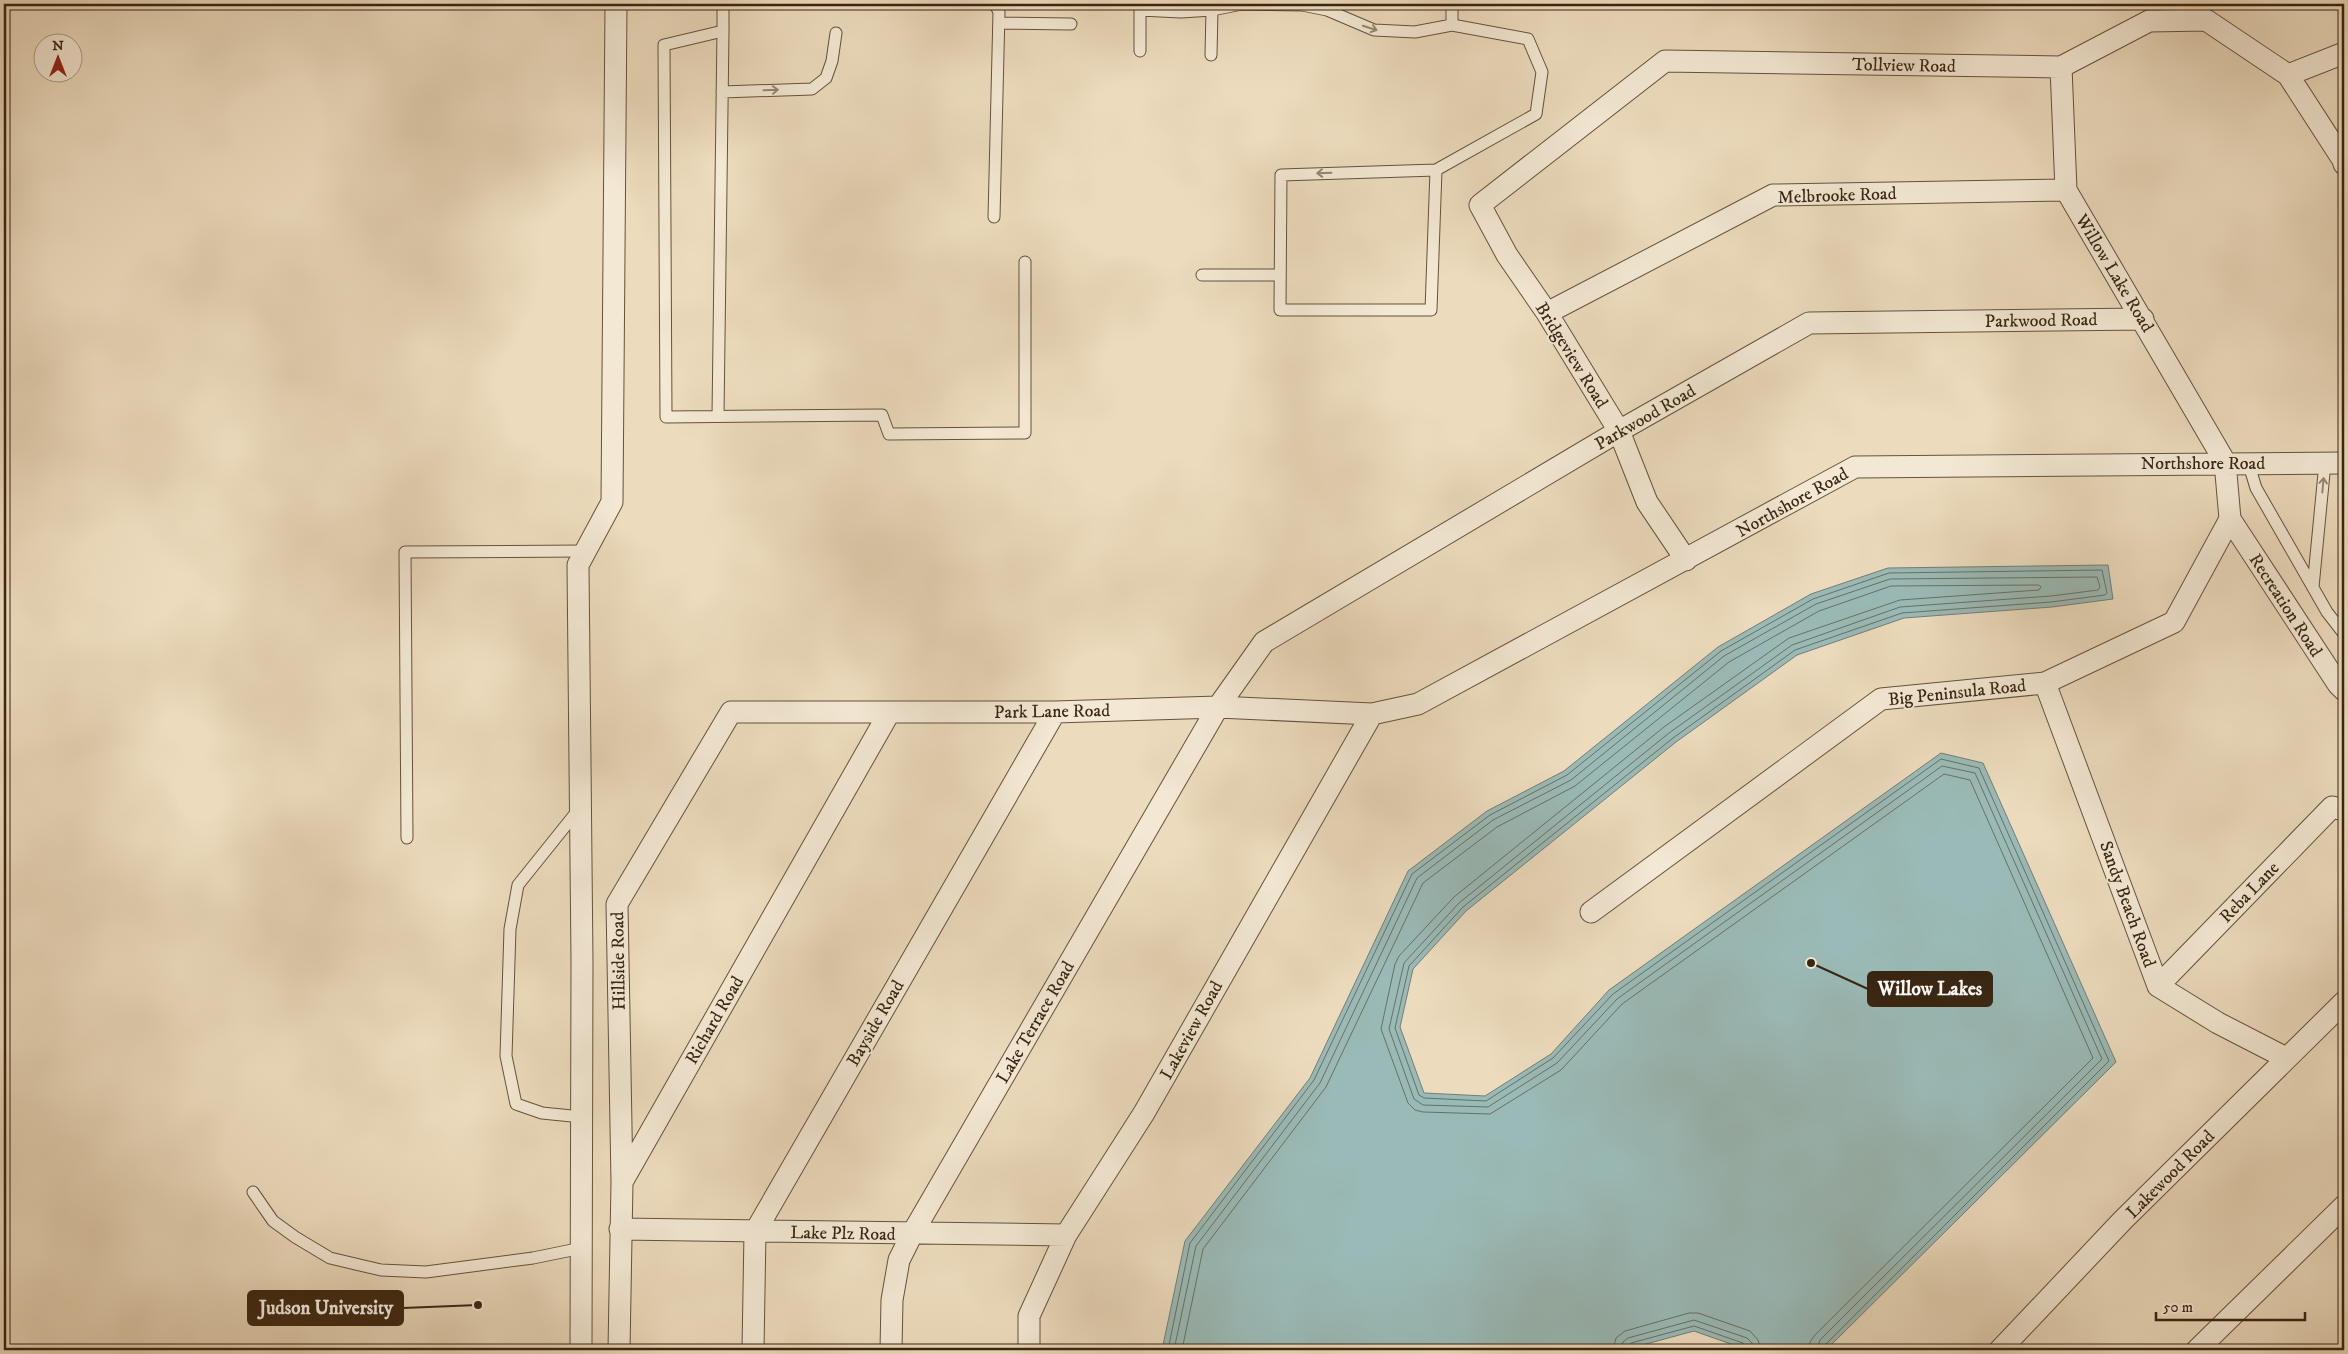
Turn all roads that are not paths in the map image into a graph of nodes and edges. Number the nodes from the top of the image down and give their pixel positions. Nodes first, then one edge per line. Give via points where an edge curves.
1 (616, 4) edge
2 (723, 4) edge
3 (995, 4) edge
4 (1452, 4) edge
5 (1140, 7) edge
6 (1212, 10) junction
7 (2206, 12) edge
8 (2150, 13) edge
9 (999, 23) junction
10 (1071, 24) dead end
11 (1452, 25) junction
12 (724, 31) junction
13 (836, 33) dead end
14 (1140, 50) dead end
15 (2344, 53) edge
16 (1211, 55) dead end
17 (2061, 67) junction
18 (2288, 75) junction
19 (722, 92) junction
20 (2344, 161) edge
21 (1436, 170) junction
22 (2066, 190) junction
23 (1480, 205) joint
24 (994, 217) dead end
25 (1026, 262) dead end
26 (1202, 275) dead end
27 (1279, 275) junction
28 (1547, 313) junction
29 (2143, 319) junction
30 (718, 416) junction
31 (1619, 431) junction
32 (2225, 462) junction
33 (2248, 462) junction
34 (2335, 463) edge
35 (2230, 519) junction
36 (585, 551) junction
37 (1686, 560) junction
38 (2313, 587) junction
39 (2344, 634) edge
40 (2045, 683) junction
41 (2344, 690) edge
42 (1218, 707) junction
43 (731, 712) joint
44 (888, 712) junction
45 (1055, 712) junction
46 (1372, 714) junction
47 (580, 808) junction
48 (2344, 810) edge
49 (407, 838) dead end
50 (1591, 912) dead end
51 (2158, 986) junction
52 (2341, 1013) edge
53 (2286, 1058) junction
54 (582, 1117) junction
55 (622, 1182) junction
56 (253, 1192) dead end
57 (2344, 1206) edge
58 (620, 1229) junction
59 (755, 1232) junction
60 (912, 1234) junction
61 (1066, 1235) junction
62 (582, 1248) junction
63 (582, 1350) edge
64 (619, 1350) edge
65 (753, 1350) edge
66 (891, 1350) edge
67 (1029, 1350) edge
68 (2000, 1350) edge
69 (2197, 1350) edge

1 - 36 street via 612,502
2 - 12 lane
3 - 9 lane
4 - 11 lane
5 - 6 lane via 1181,12
5 - 14 lane
6 -> 11 lane via 1242,4 1302,5 1327,10 1374,30 1415,32
6 - 16 lane
7 - 8 street, Tollview Road
7 - 18 street, Tollview Road
8 - 17 street, Tollview Road
9 - 10 lane
9 - 24 lane
11 - 21 lane via 1528,39 1542,72 1536,114
12 - 19 lane
12 - 30 lane via 664,45 666,417
19 -> 13 lane via 812,89 826,78
15 - 18 street
17 - 22 street, Willow Lake Road
17 - 23 street, Tollview Road via 1665,62
18 - 20 street
19 - 30 lane
21 -> 27 lane via 1280,175
21 - 27 lane via 1431,310 1280,310
22 - 28 street, Melbrooke Road via 1773,195
22 - 29 street, Willow Lake Road
23 - 28 street, Bridgeview Road via 1507,254
25 - 30 lane via 1026,433 889,434 882,415
26 - 27 lane
28 - 31 street, Bridgeview Road
29 - 31 street, Parkwood Road via 1809,324
29 - 32 street, Willow Lake Road
31 - 37 street, Bridgeview Road via 1647,502
31 - 42 street, Parkwood Road via 1264,642
32 - 33 street, Northshore Road
32 - 35 street
32 - 37 street, Northshore Road via 1855,467
33 - 34 street, Northshore Road
33 - 38 lane via 2264,502
38 -> 34 lane via 2321,507
35 - 40 street, Big Peninsula Road via 2174,622
35 - 41 street, Recreation Road
36 - 47 street via 578,565
36 - 49 lane via 405,552
37 - 46 street, Northshore Road via 1418,704
38 - 39 lane
40 - 50 street, Big Peninsula Road via 1881,699
40 - 51 street, Sandy Beach Road
42 - 45 street, Park Lane Road
42 - 46 street, Park Lane Road
42 - 60 street, Lake Terrace Road
43 - 44 street, Park Lane Road
43 - 55 street, Hillside Road via 617,904
44 - 45 street, Park Lane Road
44 - 55 street, Richard Road
45 - 59 street, Bayside Road
46 - 61 street, Lakeview Road via 1144,1113
47 - 54 street
47 - 54 lane via 518,885 510,929 506,1056 516,1104 542,1113
48 - 51 street, Reba Lane via 2332,807
51 - 53 street, Sandy Beach Road via 2218,1023
52 - 53 street, Lakewood Road
53 - 68 street, Lakewood Road via 2123,1220
54 - 62 street
55 - 58 street, Richard Road
56 - 62 lane via 273,1221 295,1237 330,1258 381,1270 426,1272
57 - 69 street
58 - 59 street, Lake Plz Road
58 - 64 street, Richard Road
59 - 60 street, Lake Plz Road
59 - 65 street, Bayside Road
60 - 61 street, Lake Plz Road
60 - 66 street, Lake Terrace Road via 899,1260 892,1300
61 - 67 street, Lakeview Road via 1029,1316
62 - 63 street

